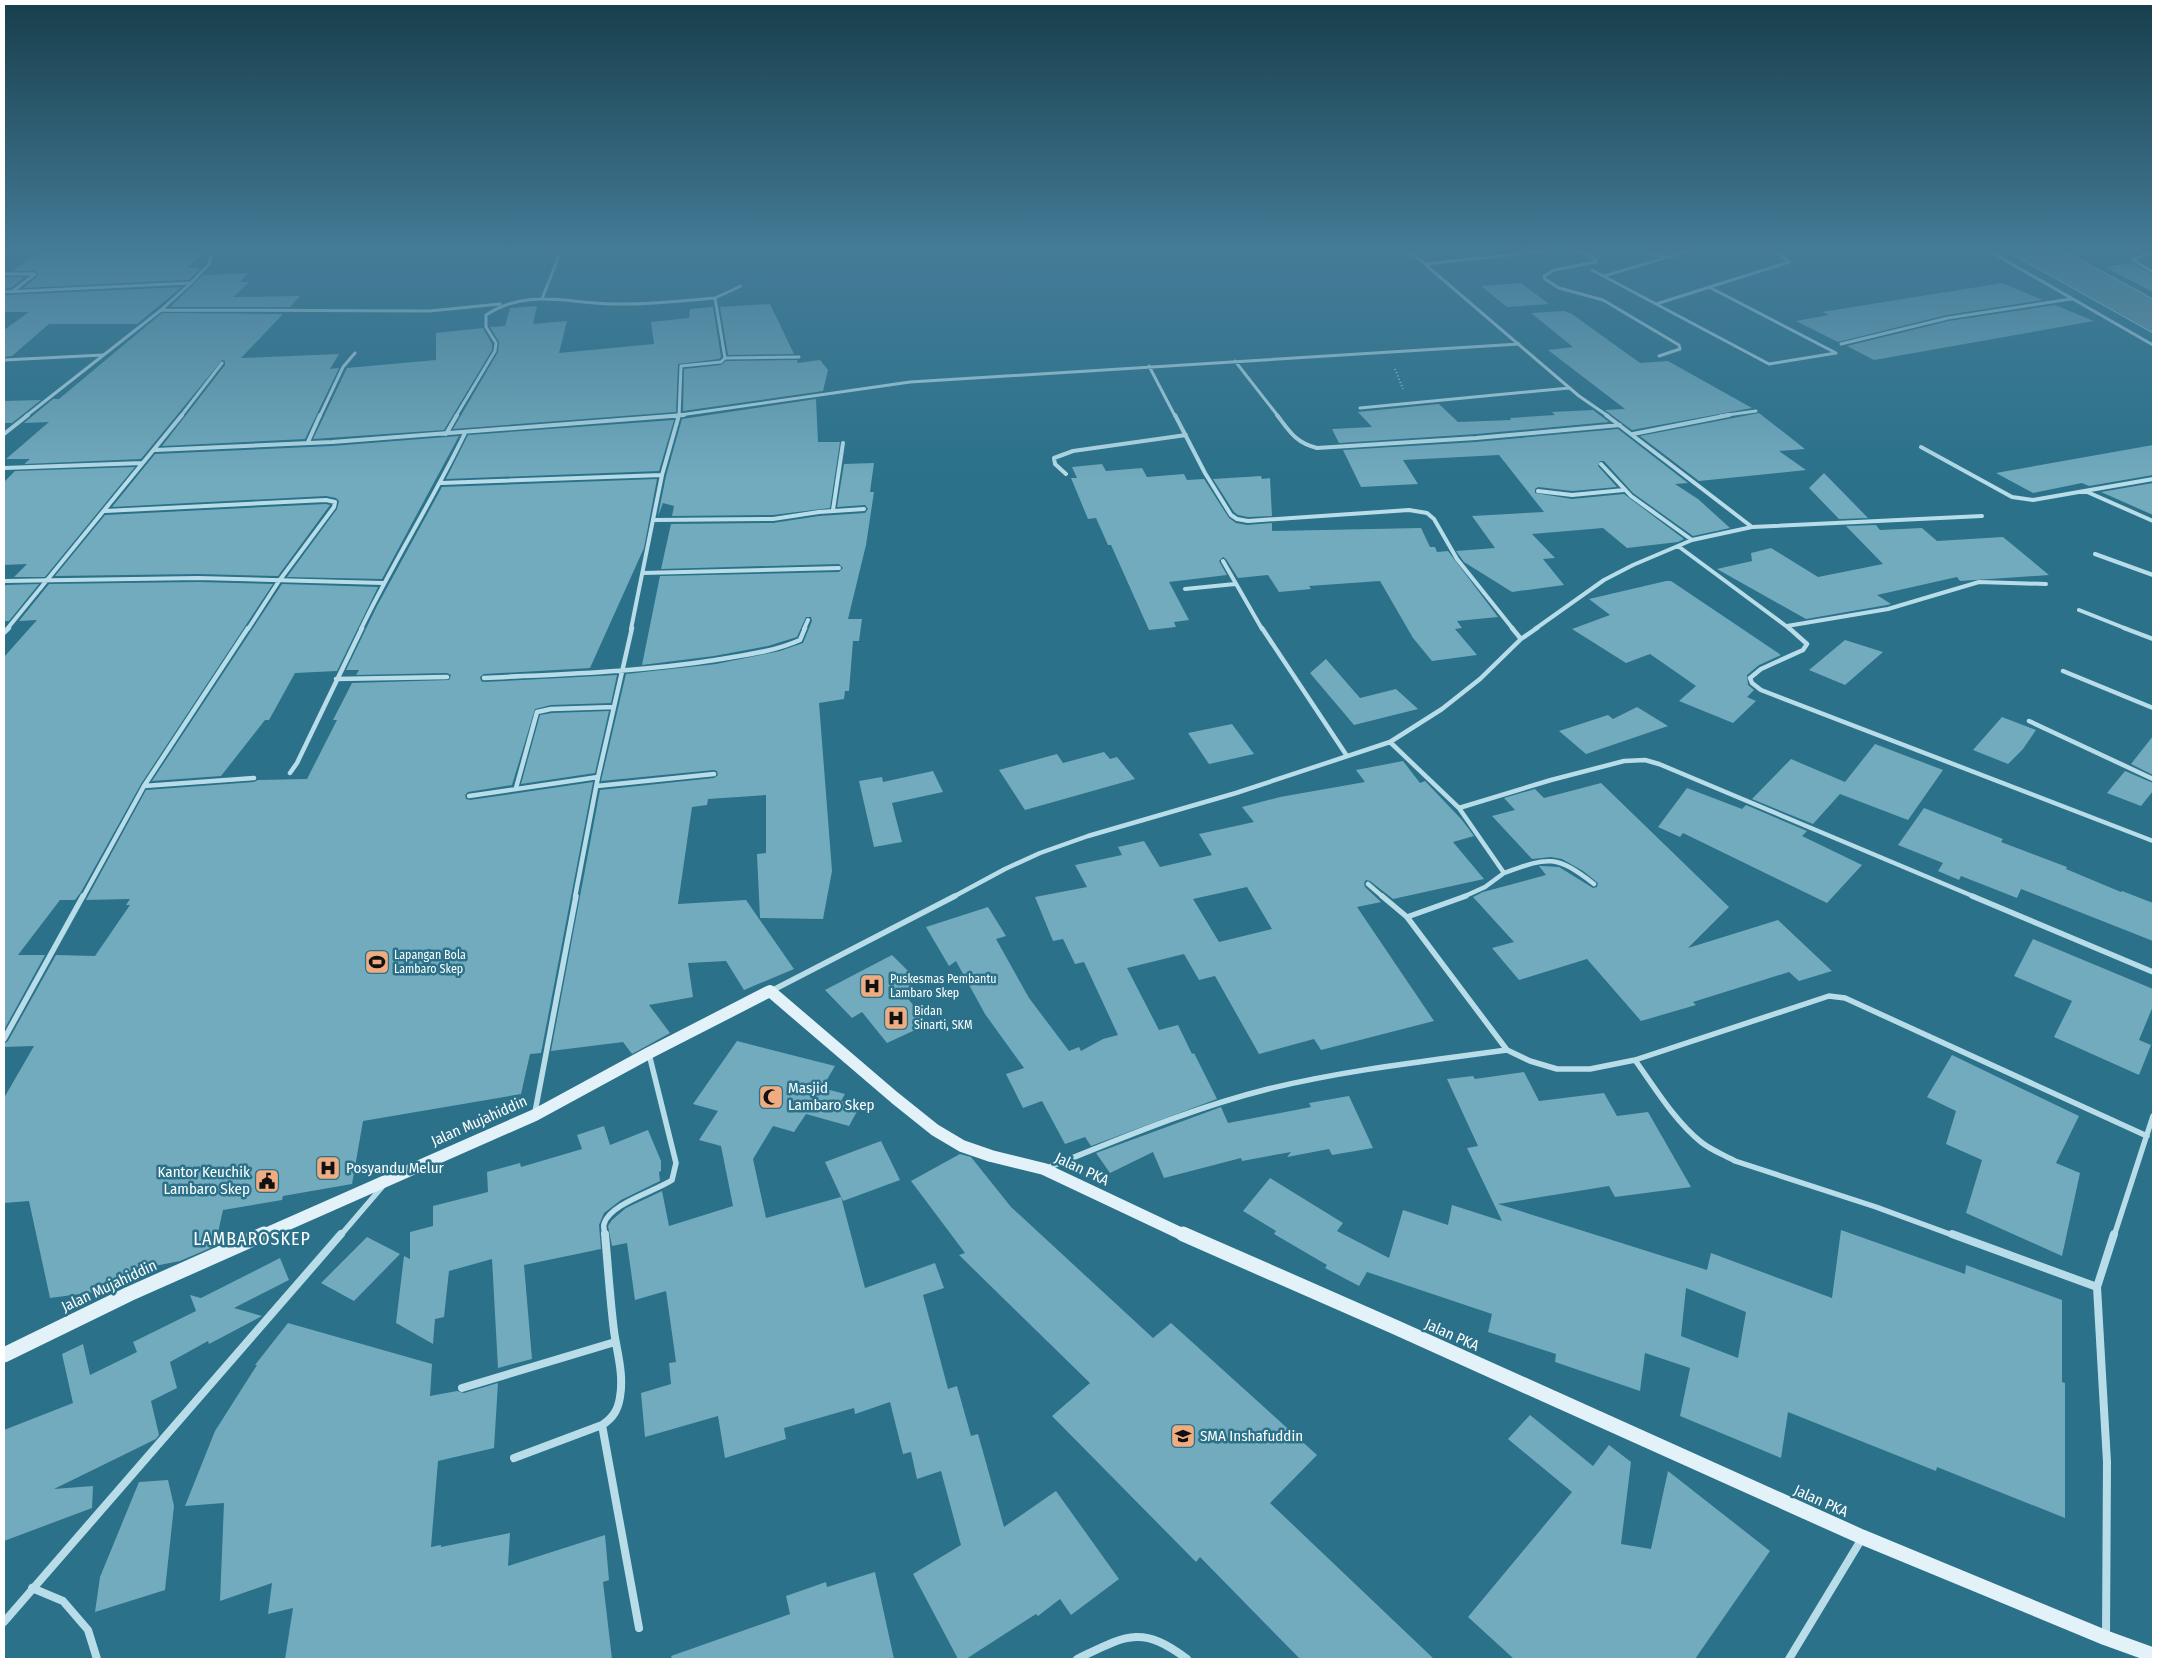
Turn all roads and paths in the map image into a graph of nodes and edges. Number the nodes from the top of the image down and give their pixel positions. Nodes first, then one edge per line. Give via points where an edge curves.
1 (141, 326) edge
2 (486, 326) edge
3 (720, 326) edge
4 (1497, 326) edge
5 (1646, 326) edge
6 (1697, 326) edge
7 (1783, 326) edge
8 (1917, 326) edge
9 (2117, 326) edge
10 (1518, 344) junction
11 (1841, 344) dead end
12 (2153, 346) edge
13 (1388, 352) junction
14 (355, 353) dead end
15 (103, 355) junction
16 (1659, 356) dead end
17 (799, 357) dead end
18 (725, 358) junction
19 (4, 360) edge
20 (1235, 361) junction
21 (222, 363) dead end
22 (1149, 366) junction
23 (1569, 388) junction
24 (1408, 403) junction
25 (1360, 408) dead end
26 (1756, 411) dead end
27 (679, 416) junction
28 (1620, 425) junction
29 (465, 433) junction
30 (4, 434) edge
31 (446, 434) junction
32 (1633, 434) junction
33 (1186, 435) junction
34 (308, 442) junction
35 (843, 443) dead end
36 (1920, 447) dead end
37 (155, 450) junction
38 (142, 463) junction
39 (1601, 464) dead end
40 (4, 468) edge
41 (1066, 474) dead end
42 (662, 475) junction
43 (2153, 479) edge
44 (441, 483) junction
45 (1624, 490) junction
46 (1538, 491) dead end
47 (2085, 491) junction
48 (864, 509) dead end
49 (833, 510) junction
50 (105, 511) junction
51 (1982, 516) dead end
52 (654, 520) junction
53 (2153, 521) edge
54 (1752, 527) junction
55 (1692, 540) junction
56 (1678, 546) junction
57 (2095, 554) dead end
58 (1223, 561) dead end
59 (839, 568) dead end
60 (643, 574) junction
61 (2153, 575) edge
62 (47, 580) junction
63 (4, 581) edge
64 (279, 581) junction
65 (383, 583) junction
66 (1235, 584) junction
67 (2046, 584) dead end
68 (1185, 589) dead end
69 (2078, 610) dead end
70 (808, 620) dead end
71 (1788, 626) junction
72 (4, 632) edge
73 (1521, 639) junction
74 (2153, 639) edge
75 (623, 671) junction
76 (2063, 671) dead end
77 (446, 677) dead end
78 (484, 678) dead end
79 (336, 679) junction
80 (614, 707) junction
81 (2153, 708) edge
82 (2029, 721) dead end
83 (1390, 742) junction
84 (1347, 756) junction
85 (290, 773) dead end
86 (714, 774) dead end
87 (598, 777) junction
88 (254, 778) dead end
89 (2153, 779) edge
90 (144, 786) junction
91 (596, 786) junction
92 (516, 788) junction
93 (469, 796) dead end
94 (1459, 808) junction
95 (2153, 842) edge
96 (1504, 873) junction
97 (1368, 884) dead end
98 (1594, 884) dead end
99 (1407, 917) junction
100 (2153, 972) edge
101 (770, 991) junction
102 (4, 1039) edge
103 (1507, 1050) junction
104 (649, 1053) junction
105 (1635, 1060) junction
106 (535, 1115) junction
107 (2153, 1116) edge
108 (2147, 1136) junction
109 (1044, 1169) junction
110 (388, 1180) junction
111 (2097, 1287) junction
112 (615, 1342) junction
113 (4, 1355) edge
114 (462, 1388) dead end
115 (602, 1425) junction
116 (514, 1458) dead end
117 (1862, 1537) junction
118 (32, 1588) junction
119 (4, 1622) edge
120 (639, 1628) dead end
121 (2106, 1638) junction
122 (2153, 1655) edge
123 (97, 1659) edge
124 (1077, 1659) edge
125 (1187, 1659) edge
126 (1789, 1659) edge

1 - 15 street
2 - 31 street via 496,343 495,351
3 - 18 street
4 - 10 street
5 - 16 street via 1679,345 1680,349
6 - 7 street via 1769,364 1836,353
8 - 11 street
9 - 12 street
10 - 13 street
10 - 23 street
13 - 20 street
13 - 24 path
14 - 34 street via 343,367
15 - 19 street
15 - 30 street
17 - 18 street
18 - 27 street via 721,362 681,366
20 - 22 street
20 - 28 street via 1295,438 1304,445 1317,448
21 - 37 street
22 - 27 street via 910,382
22 - 33 street
23 - 24 street
23 - 28 street
24 - 25 street
26 - 32 street
27 - 29 street
27 - 42 street
28 - 32 street
29 - 31 street
29 - 44 street
31 - 34 street
32 - 54 street
33 - 41 street via 1073,451 1054,458 1055,464
33 - 73 street via 1205,473 1231,515 1237,519 1278,520 1409,510 1428,514 1456,559
34 - 37 street
35 - 49 street
36 - 47 street via 2012,498 2033,500
37 - 38 street
38 - 40 street
38 - 50 street
39 - 45 street
42 - 44 street
42 - 52 street
43 - 47 street
44 - 65 street
45 - 46 street via 1572,495
45 - 55 street
47 - 53 street
48 - 49 street
49 - 52 street via 774,519
50 - 62 street
50 - 64 street via 335,502
51 - 54 street
52 - 60 street
54 - 55 street
55 - 56 street
56 - 71 street
56 - 73 street via 1604,580
57 - 61 street
58 - 66 street
59 - 60 street
60 - 75 street
62 - 63 street
62 - 64 street
62 - 72 street
64 - 65 street
64 - 90 street
65 - 79 street
66 - 68 street
66 - 84 street
67 - 71 street via 1979,582 1888,610
69 - 74 street
70 - 75 street via 800,640 792,644 712,661
71 - 95 street via 1807,644 1803,650 1761,669 1750,678 1761,690
73 - 83 street via 1480,680
75 - 78 street
75 - 80 street
76 - 81 street
77 - 79 street
79 - 85 street
80 - 87 street
80 - 92 street via 537,712
82 - 89 street
83 - 84 street
83 - 94 street
84 - 101 street via 1040,853 1005,868
86 - 91 street
87 - 91 street
87 - 92 street
88 - 90 street
90 - 102 street
91 - 106 street
92 - 93 street
94 - 96 street
94 - 100 street via 1551,780 1645,760
96 - 98 street via 1548,859 1561,861
96 - 99 street via 1482,888
97 - 99 street
99 - 103 street
101 - 104 street, Jalan Mujahiddin
101 - 109 street, Jalan PKA via 935,1130 962,1146
103 - 105 street via 1530,1062 1557,1069 1590,1069
103 - 109 street via 1314,1079 1235,1098 1161,1122
104 - 106 street, Jalan Mujahiddin
104 - 112 street via 676,1163 672,1180 621,1205 604,1224
105 - 108 street via 1820,998 1845,998
105 - 111 street via 1685,1128 1720,1154
106 - 110 street, Jalan Mujahiddin
107 - 108 street
108 - 111 street
109 - 117 street, Jalan PKA via 1197,1241
110 - 113 street, Jalan Mujahiddin via 129,1294
110 - 118 street
111 - 121 street via 2107,1462
112 - 114 street
112 - 115 street via 623,1372 622,1391 617,1412
115 - 116 street
115 - 120 street
117 - 121 street, Jalan PKA
117 - 126 street
118 - 119 street
118 - 123 street via 63,1600 88,1630
121 - 122 street, Jalan PKA
124 - 125 street via 1113,1642 1146,1636 1169,1645

